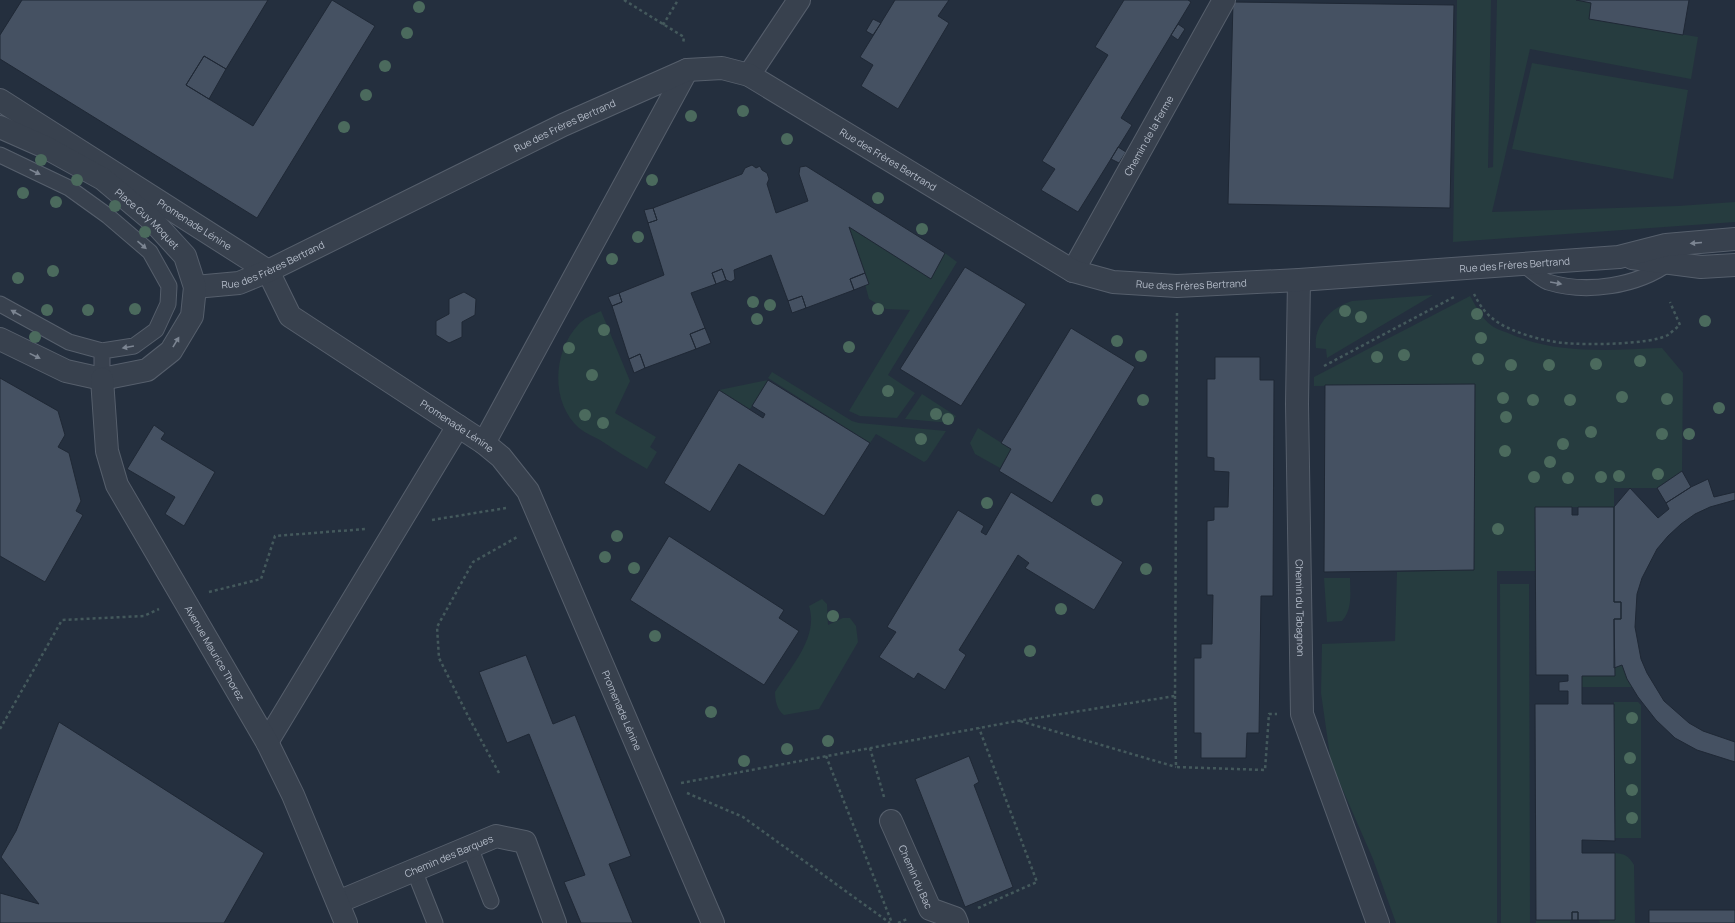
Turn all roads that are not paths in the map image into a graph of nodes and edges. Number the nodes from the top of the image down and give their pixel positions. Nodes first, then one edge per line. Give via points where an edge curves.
1 (1224, 0) edge
2 (794, 2) edge
3 (687, 70) junction
4 (749, 75) junction
5 (0, 100) edge
6 (0, 127) edge
7 (0, 155) edge
8 (1735, 239) edge
9 (1619, 256) junction
10 (1670, 263) junction
11 (1523, 264) junction
12 (1735, 265) edge
13 (268, 271) junction
14 (1072, 271) junction
15 (1299, 280) junction
16 (169, 286) junction
17 (195, 287) junction
18 (0, 304) edge
19 (0, 340) edge
20 (102, 351) junction
21 (102, 379) junction
22 (458, 426) junction
23 (484, 443) junction
24 (268, 742) junction
25 (891, 821) road end
26 (470, 847) junction
27 (414, 870) junction
28 (491, 901) dead end
29 (338, 902) junction
30 (954, 921) edge
31 (346, 923) edge
32 (435, 923) edge
33 (555, 923) edge
34 (713, 923) edge
35 (1378, 923) edge

1 - 14 street, Chemin de la Ferme
2 - 4 street
3 - 4 street, Rue des Frères Bertrand via 722,68
3 - 13 street, Rue des Frères Bertrand via 563,125
3 - 23 street
4 - 14 street, Rue des Frères Bertrand
5 - 13 street, Promenade Lénine
6 - 17 street, Place Guy Moquet via 45,147 103,179 153,221 185,256
7 -> 16 lane via 69,188 108,216 150,252
8 -> 9 street, Rue des Frères Bertrand via 1666,245
9 - 10 street, Rue des Frères Bertrand
9 - 11 street, Rue des Frères Bertrand
11 -> 10 lane via 1547,282 1577,287 1615,286 1656,273
10 - 12 street, Rue des Frères Bertrand via 1701,267
11 - 15 street, Rue des Frères Bertrand
13 - 17 street, Rue des Frères Bertrand via 239,283
13 - 22 street, Promenade Lénine via 290,316
14 - 15 street, Rue des Frères Bertrand via 1113,282 1177,286
15 - 35 street, Chemin du Tabagnon via 1297,404 1302,714
16 - 17 lane
16 -> 20 lane via 168,304 156,330 134,346
21 -> 17 street, Place Guy Moquet via 147,370 171,350 192,316
20 -> 18 lane via 69,342
19 -> 21 street, Place Guy Moquet via 66,371
20 - 21 lane
21 - 24 street, Avenue Maurice Thorez via 107,451 117,485
22 - 23 street, Promenade Lénine
22 - 24 street
23 - 34 street, Promenade Lénine via 501,457 528,491 662,787
24 - 29 street, Avenue Maurice Thorez
25 - 30 street, Chemin du Bac via 930,909
26 - 27 street, Chemin des Barques
26 - 28 lane
26 - 33 street, Chemin des Barques via 496,836 525,842
27 - 29 street, Chemin des Barques
27 - 32 lane
29 - 31 street, Avenue Maurice Thorez

